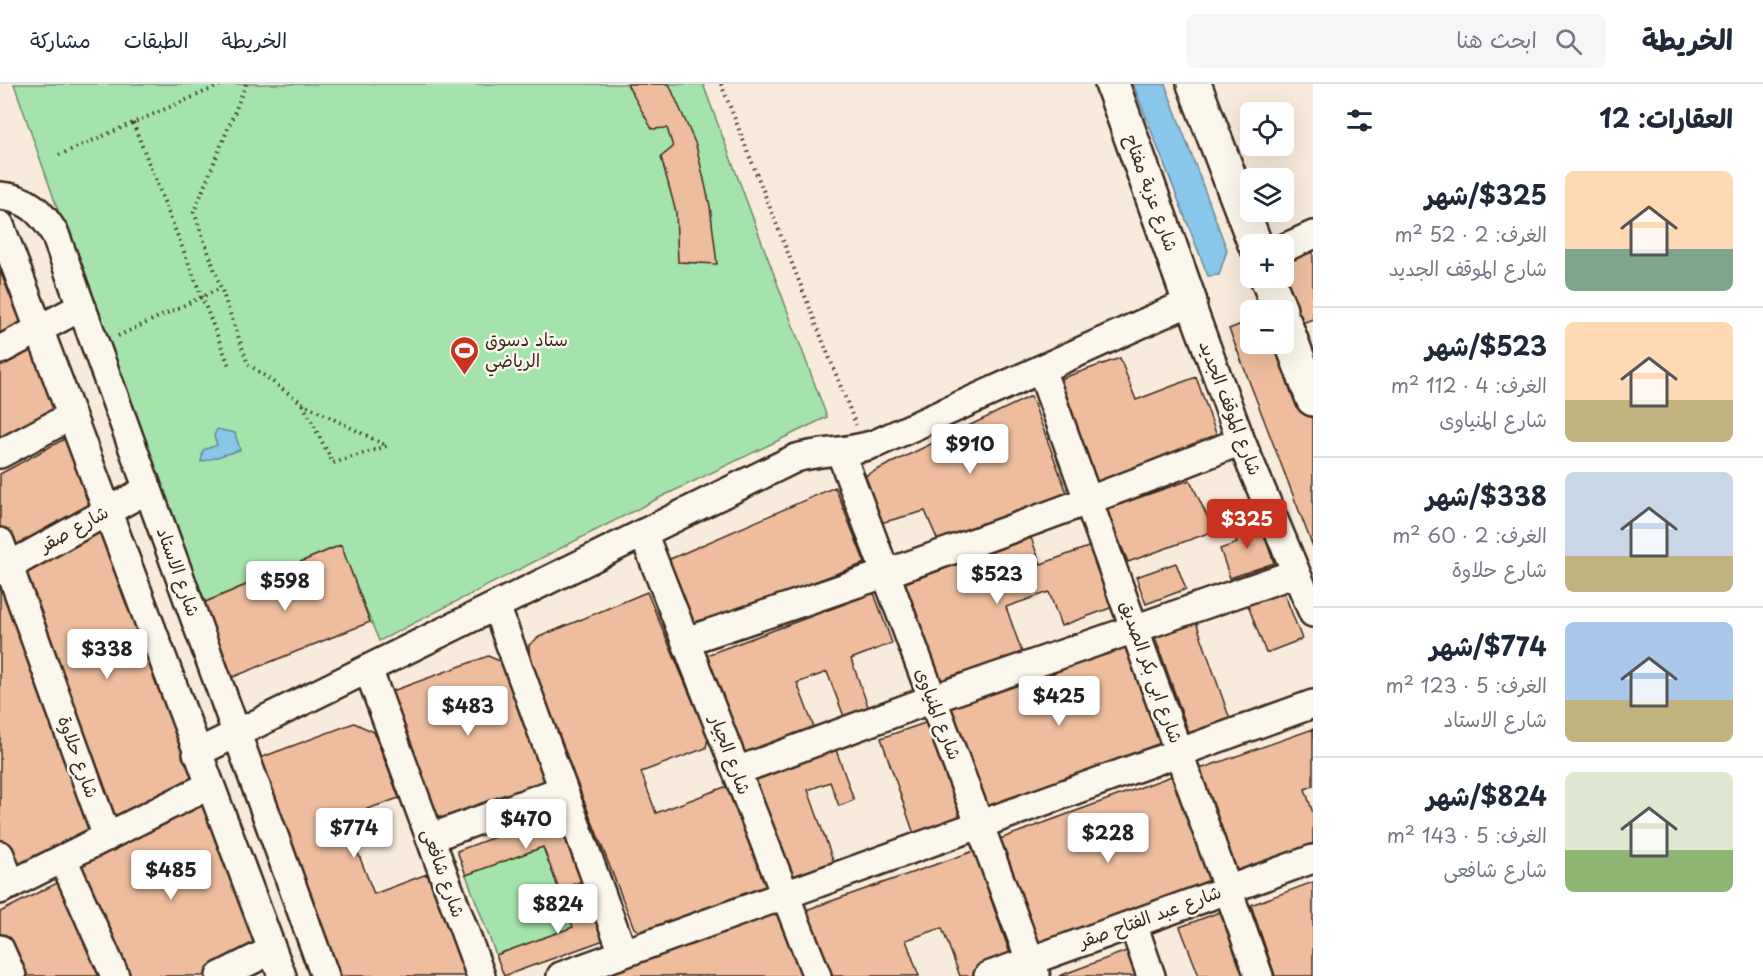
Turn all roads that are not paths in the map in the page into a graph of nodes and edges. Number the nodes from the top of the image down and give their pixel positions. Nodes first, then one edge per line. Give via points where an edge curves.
1 (1112, 84) edge
2 (1194, 84) edge
3 (0, 196) edge
4 (0, 225) edge
5 (1251, 234) edge
6 (1313, 235) edge
7 (1294, 244) edge
8 (1190, 302) junction
9 (81, 307) junction
10 (38, 328) junction
11 (1294, 349) edge
12 (0, 350) edge
13 (1041, 369) junction
14 (1313, 399) edge
15 (71, 416) junction
16 (1241, 441) junction
17 (852, 449) junction
18 (0, 454) edge
19 (148, 489) junction
20 (1089, 502) junction
21 (106, 511) junction
22 (643, 533) junction
23 (3, 560) edge
24 (1296, 573) junction
25 (886, 575) junction
26 (496, 606) junction
27 (1313, 613) edge
28 (1135, 628) junction
29 (686, 642) junction
30 (368, 669) junction
31 (932, 699) junction
32 (1313, 704) edge
33 (237, 734) junction
34 (1180, 752) junction
35 (197, 753) junction
36 (737, 771) junction
37 (210, 785) junction
38 (562, 790) junction
39 (979, 824) junction
40 (107, 837) junction
41 (430, 838) junction
42 (0, 855) edge
43 (63, 859) junction
44 (1313, 859) edge
45 (5, 888) edge
46 (1228, 889) junction
47 (785, 895) junction
48 (1133, 924) junction
49 (0, 949) edge
50 (272, 950) junction
51 (623, 953) junction
52 (1033, 968) edge
53 (12, 976) edge
54 (115, 976) edge
55 (220, 976) edge
56 (282, 976) edge
57 (325, 976) edge
58 (481, 976) edge
59 (561, 976) edge
60 (817, 976) edge
61 (988, 976) edge
62 (1151, 976) edge
63 (1259, 976) edge

1 - 8 street, شارع عزبة مفتاح
2 - 5 street
3 - 9 street, شارع الاستاد via 17,197 46,218
4 - 10 street
6 - 7 street
8 - 13 street
8 - 16 street, شارع الموقف الجديد
9 - 10 street
9 - 19 street, شارع الاستاد
10 - 12 street
10 - 15 street
11 - 14 street
13 - 17 street
13 - 20 street, شارع ابى بكر الصديق
15 - 18 street
15 - 21 street
16 - 20 street
16 - 24 street, شارع الموقف الجديد
17 - 22 street via 796,458
17 - 25 street, شارع المنياوى
19 - 21 street, شارع صقر
19 - 33 street, شارع الاستاد
20 - 25 street
20 - 28 street, شارع ابى بكر الصديق
21 - 23 street, شارع صقر
21 - 35 street
22 - 26 street
22 - 29 street, شارع الجيار
23 - 40 street, شارع حلاوة
24 - 27 street, شارع الموقف الجديد
24 - 28 street
25 - 29 street
25 - 31 street, شارع المنياوى
26 - 30 street
26 - 38 street
28 - 31 street
28 - 34 street, شارع ابى بكر الصديق
29 - 36 street, شارع الجيار
30 - 33 street
30 - 41 street, شارع شافعى
31 - 36 street
31 - 39 street, شارع المنياوى
32 - 34 street
33 - 35 street
33 - 57 street, شارع الاستاد
34 - 39 street
34 - 46 street, شارع ابى بكر الصديق
35 - 37 street
36 - 47 street, شارع الجيار
37 - 40 street
37 - 50 street
38 - 41 street
38 - 51 street
39 - 47 street
39 - 52 street, شارع المنياوى
40 - 43 street
41 - 58 street, شارع شافعى
42 - 45 street
43 - 45 street
43 - 54 street
44 - 46 street, شارع عبد الفتاح صقر
46 - 48 street, شارع عبد الفتاح صقر
46 - 63 street, شارع ابى بكر الصديق
47 - 51 street
47 - 60 street, شارع الجيار
48 - 52 street, شارع عبد الفتاح صقر
48 - 62 street
49 - 53 street
50 - 55 street
50 - 56 street
51 - 59 street
52 - 61 street, شارع عبد الفتاح صقر

